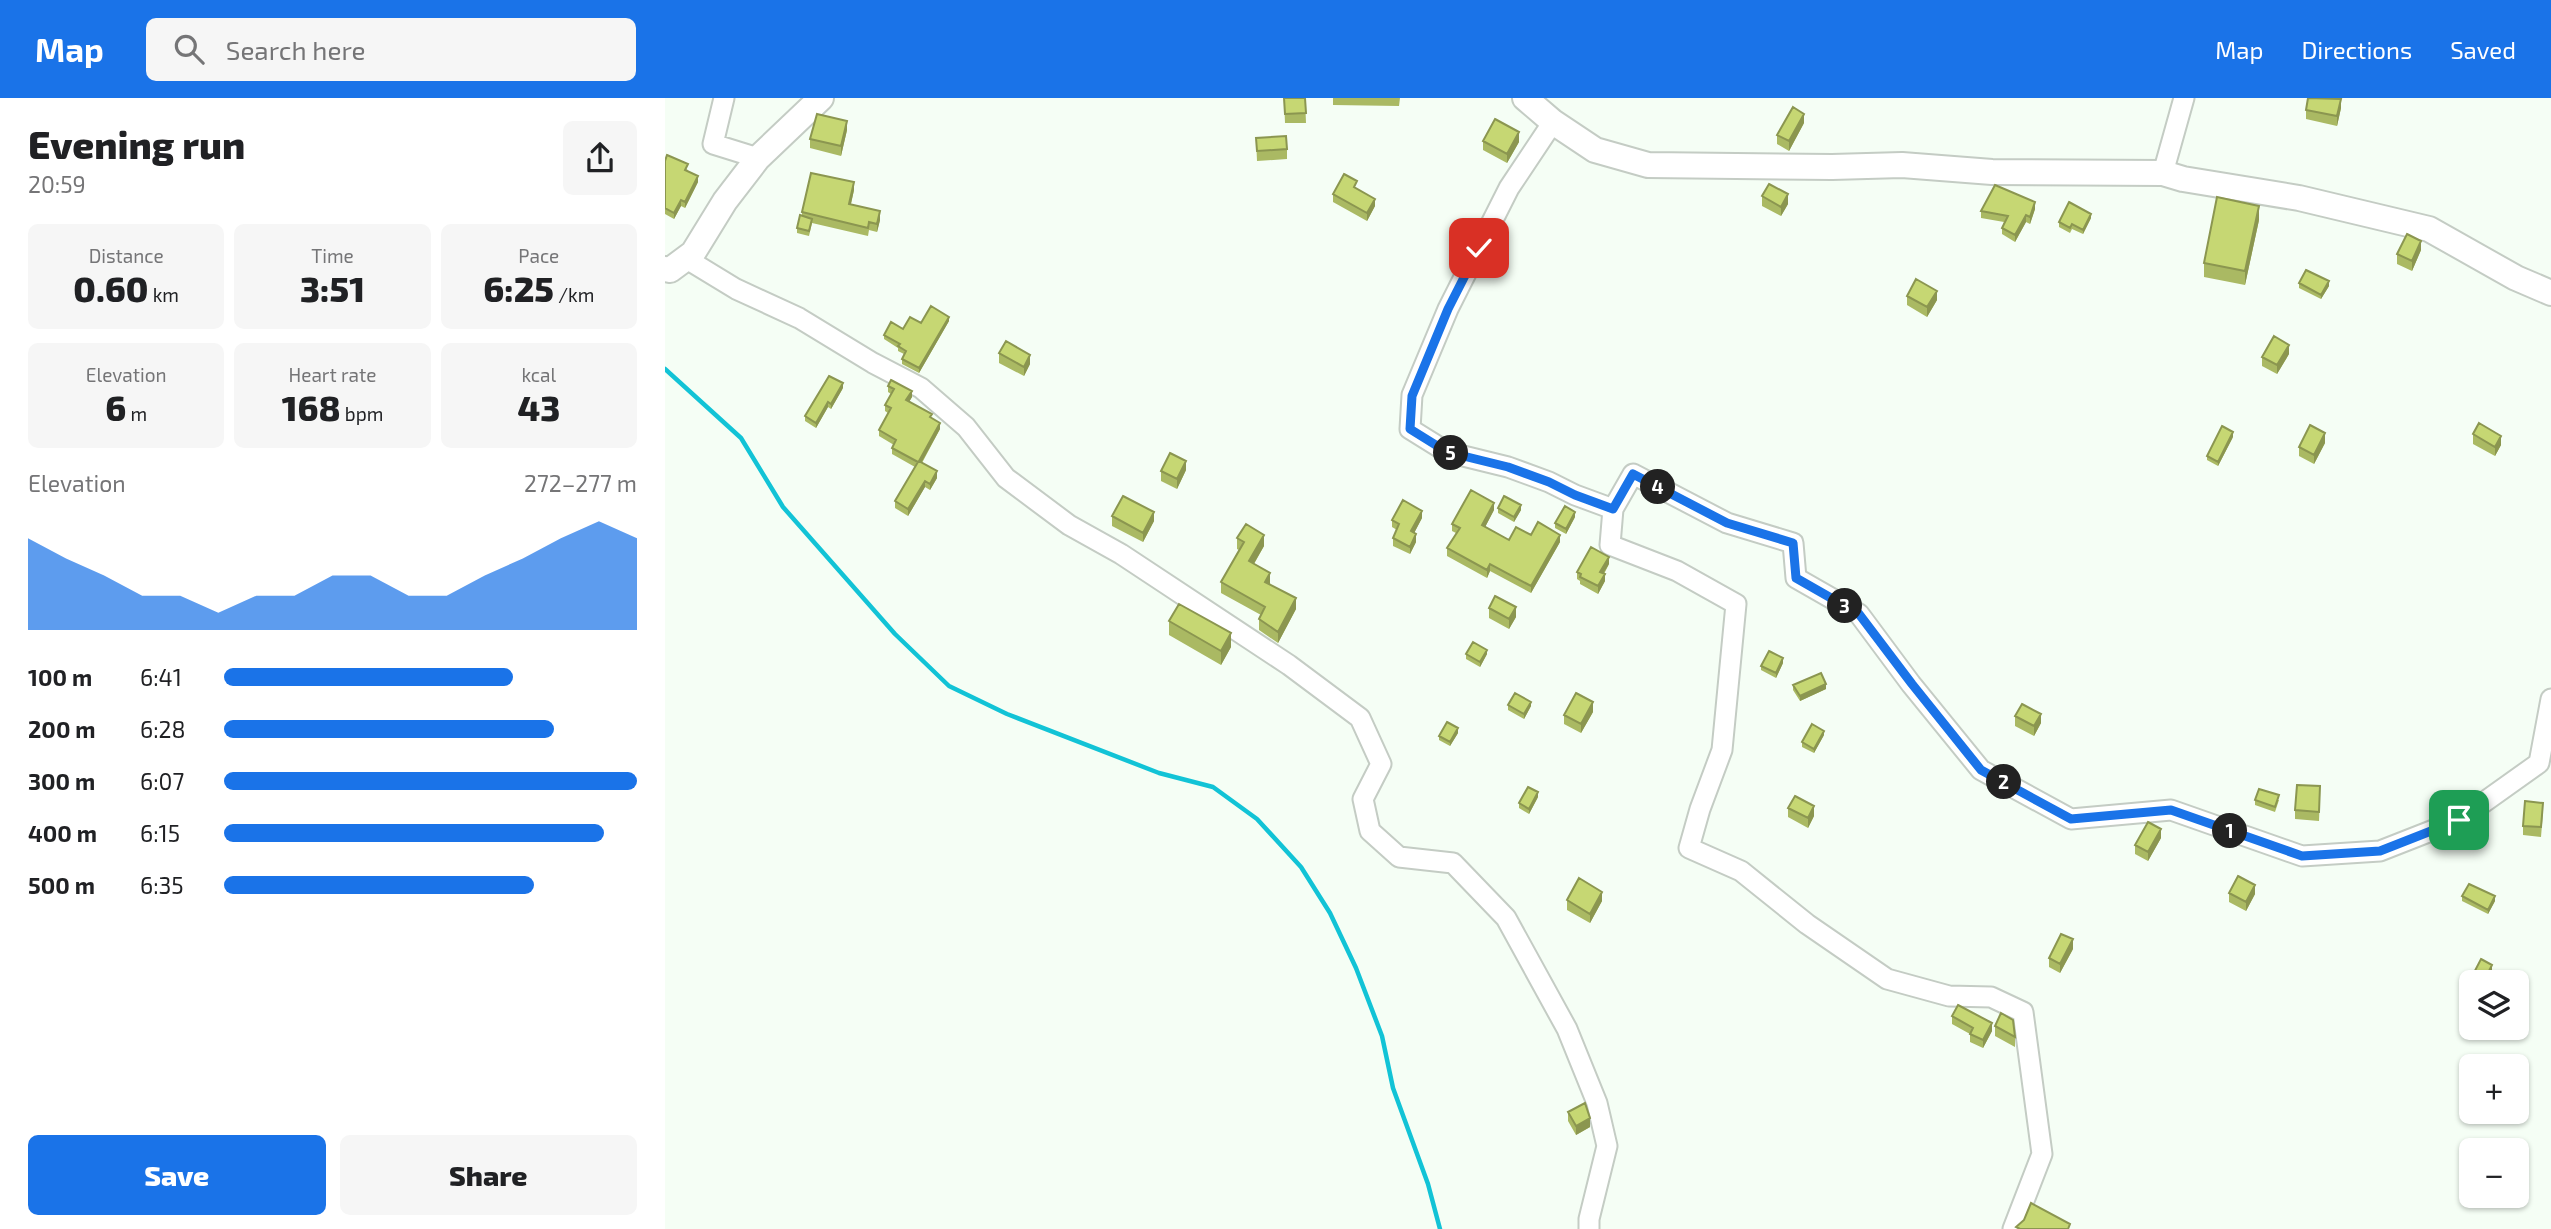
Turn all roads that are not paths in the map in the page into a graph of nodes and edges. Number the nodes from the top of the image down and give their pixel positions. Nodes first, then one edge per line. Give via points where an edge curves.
1 (724, 98) edge
2 (821, 98) edge
3 (1525, 98) edge
4 (2184, 98) edge
5 (1553, 122) junction
6 (758, 158) junction
7 (2163, 173) junction
8 (675, 263) edge
9 (2551, 293) edge
10 (1613, 509) junction
11 (2551, 699) edge
12 (1589, 1229) edge
13 (2013, 1229) edge

1 - 6 street via 713,144
2 - 6 street
3 - 5 street
4 - 7 street
5 - 7 street via 1595,150 1648,165 1902,165 1992,172
5 - 10 street via 1509,188 1448,309 1412,396 1410,429 1447,452 1528,474
6 - 8 street via 693,253
7 - 9 street via 2299,198 2428,229
8 - 12 street via 799,318 921,387 967,427 1006,478 1069,526 1121,554 1289,665 1360,718 1381,765 1363,799 1370,831 1399,857 1453,863 1506,918 1567,1029 1597,1103 1607,1146
10 - 11 street via 1633,474 1727,523 1793,543 1796,578 1859,614 1981,770 2071,819 2171,810 2302,856 2380,851 2459,820 2539,764
10 - 13 street via 1610,545 1677,571 1736,604 1722,750 1689,848 1741,871 1887,979 1949,996 1991,997 2023,1012 2042,1154

